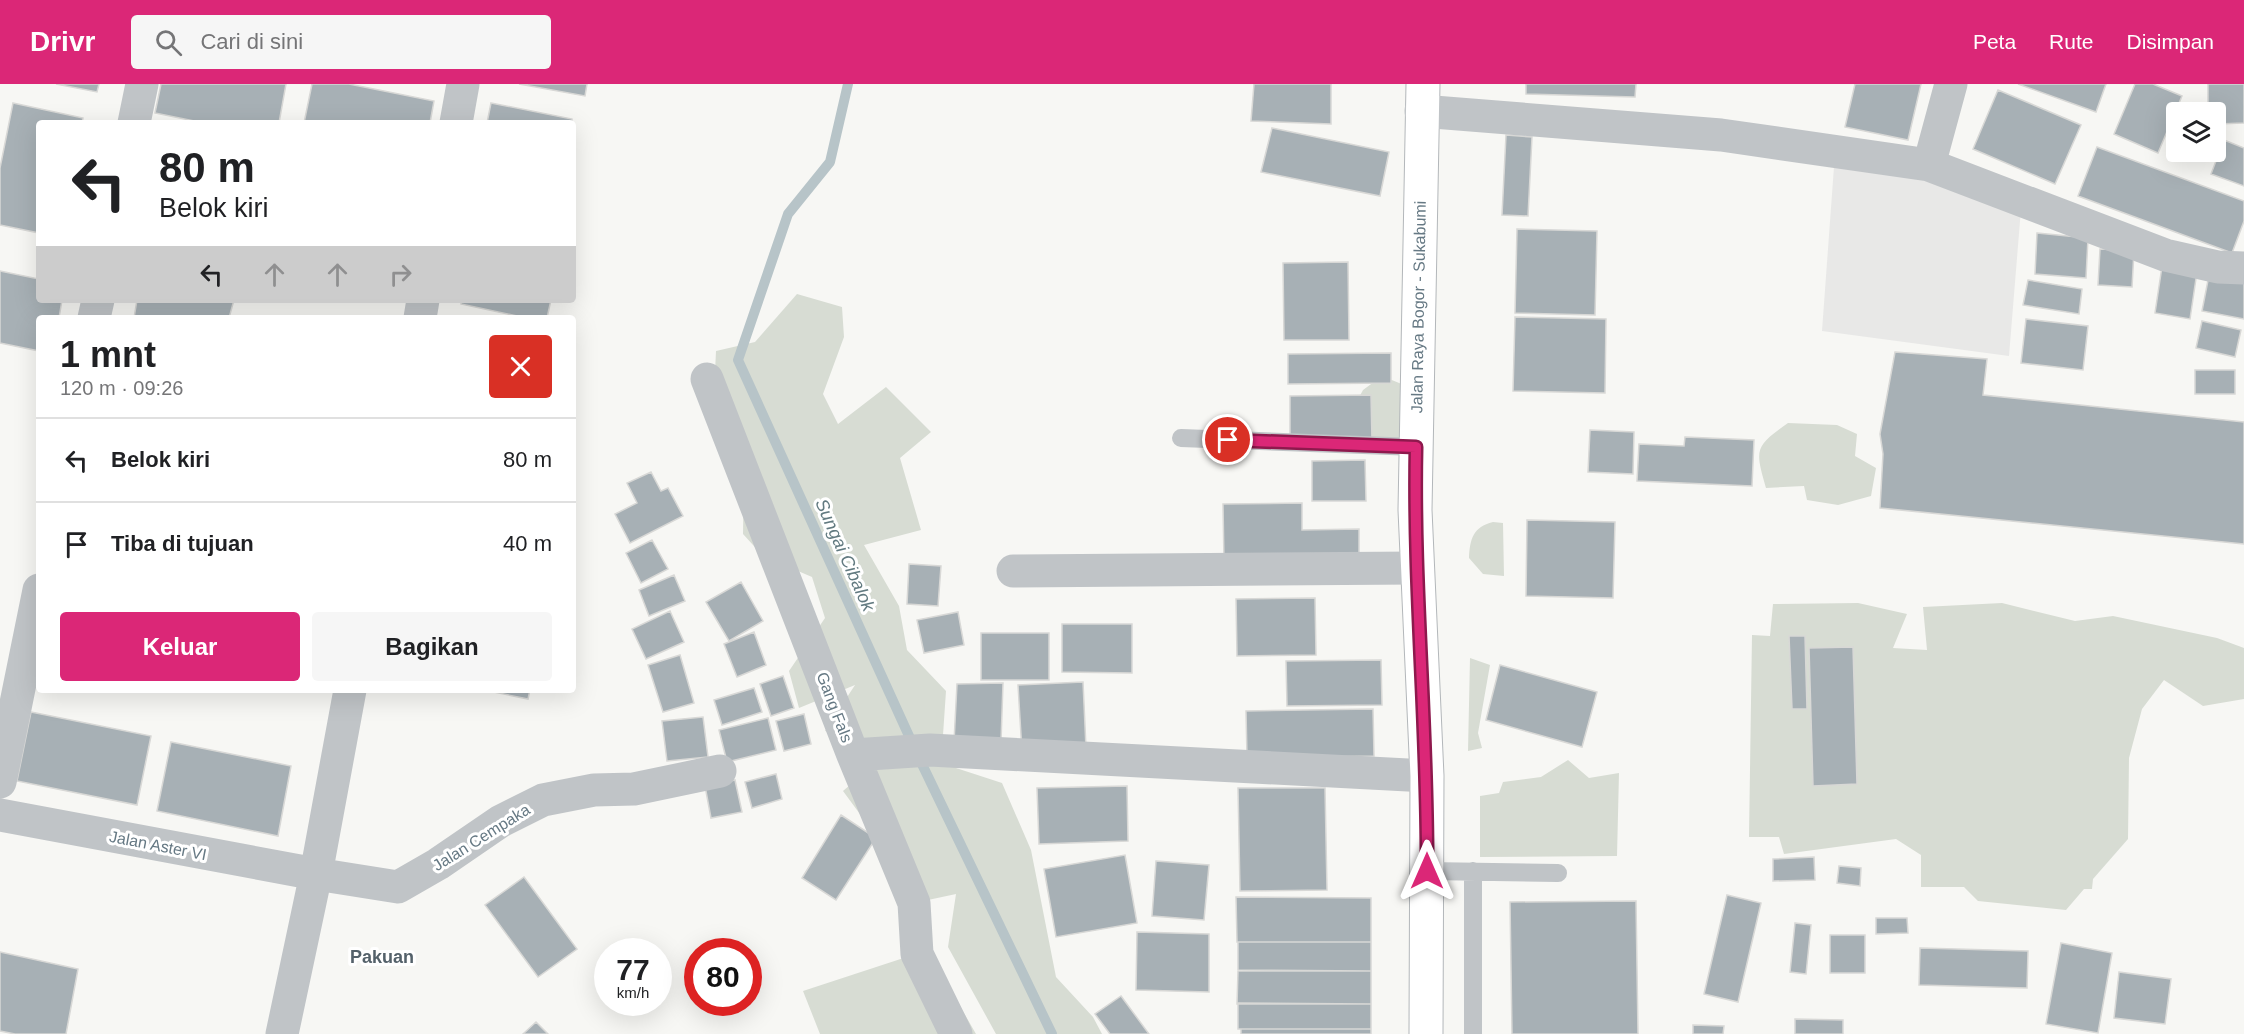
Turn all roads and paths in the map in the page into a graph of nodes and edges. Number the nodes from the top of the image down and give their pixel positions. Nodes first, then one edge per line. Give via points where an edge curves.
1 (142, 84) edge
2 (463, 84) edge
3 (1951, 84) edge
4 (1422, 98) edge
5 (135, 120) edge
6 (457, 120) edge
7 (1929, 165) junction
8 (2244, 268) edge
9 (707, 379) dead end
10 (1181, 438) dead end
11 (1416, 447) junction
12 (1417, 568) junction
13 (1013, 571) dead end
14 (36, 605) edge
15 (350, 693) edge
16 (864, 755) junction
17 (720, 771) dead end
18 (1427, 776) junction
19 (0, 782) edge
20 (0, 815) edge
21 (1427, 871) junction
22 (1473, 871) junction
23 (1557, 873) dead end
24 (316, 874) junction
25 (282, 1034) edge
26 (956, 1034) edge
27 (1426, 1034) edge
28 (1473, 1034) edge

1 - 5 street
2 - 6 street
3 - 7 street
4 - 7 street
4 - 11 highway, Jalan Raya Bogor - Sukabumi
7 - 8 street via 2165,255 2218,267
9 - 16 street, Gang Fals
10 - 11 lane
11 - 12 highway, Jalan Raya Bogor - Sukabumi
12 - 13 street
12 - 18 highway, Jalan Raya Bogor - Sukabumi
14 - 19 street
15 - 24 street
16 - 18 street via 930,750
16 - 26 street, Gang Fals via 914,903 917,954
17 - 24 street, Jalan Cempaka via 634,789 594,790 543,800 501,821 398,887
18 - 21 highway, Jalan Raya Bogor - Sukabumi
20 - 24 street, Jalan Aster VI
21 - 22 lane
21 - 27 highway, Jalan Raya Bogor - Sukabumi
22 - 23 lane
22 - 28 lane
24 - 25 street

